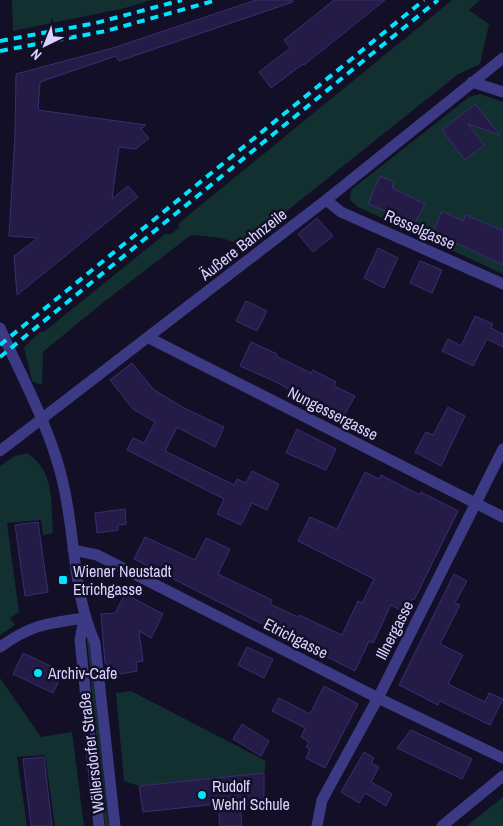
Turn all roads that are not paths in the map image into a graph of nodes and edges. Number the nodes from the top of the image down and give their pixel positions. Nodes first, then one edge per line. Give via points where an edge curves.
1 (503, 58) edge
2 (472, 82) junction
3 (503, 92) edge
4 (326, 200) junction
5 (503, 284) edge
6 (0, 328) edge
7 (149, 338) junction
8 (41, 420) junction
9 (503, 449) edge
10 (0, 451) edge
11 (476, 504) junction
12 (503, 517) edge
13 (73, 550) junction
14 (84, 618) junction
15 (0, 647) edge
16 (378, 698) junction
17 (503, 758) edge
18 (503, 776) edge
19 (99, 826) edge
20 (116, 826) edge
21 (317, 826) edge
22 (442, 826) edge

1 - 2 street, Äußere Bahnzeile
2 - 3 street
2 - 4 street, Äußere Bahnzeile
4 - 5 street, Resselgasse via 341,212
4 - 7 street, Äußere Bahnzeile
6 - 8 street, Wöllersdorfer Straße
7 - 8 street, Äußere Bahnzeile
7 - 11 street, Nungessergasse
8 - 10 street, Äußere Bahnzeile
8 - 13 street, Wöllersdorfer Straße via 64,484
9 - 11 street, Illnergasse
11 - 12 street, Nungessergasse
11 - 16 street, Illnergasse
13 - 14 street, Wöllersdorfer Straße
13 - 16 street, Etrichgasse via 97,555
14 - 15 street via 39,624
14 - 19 street, Wöllersdorfer Straße via 80,640
14 - 20 street, Wöllersdorfer Straße via 95,643
16 - 17 street, Etrichgasse
16 - 21 street, Illnergasse via 322,800
18 - 22 street

